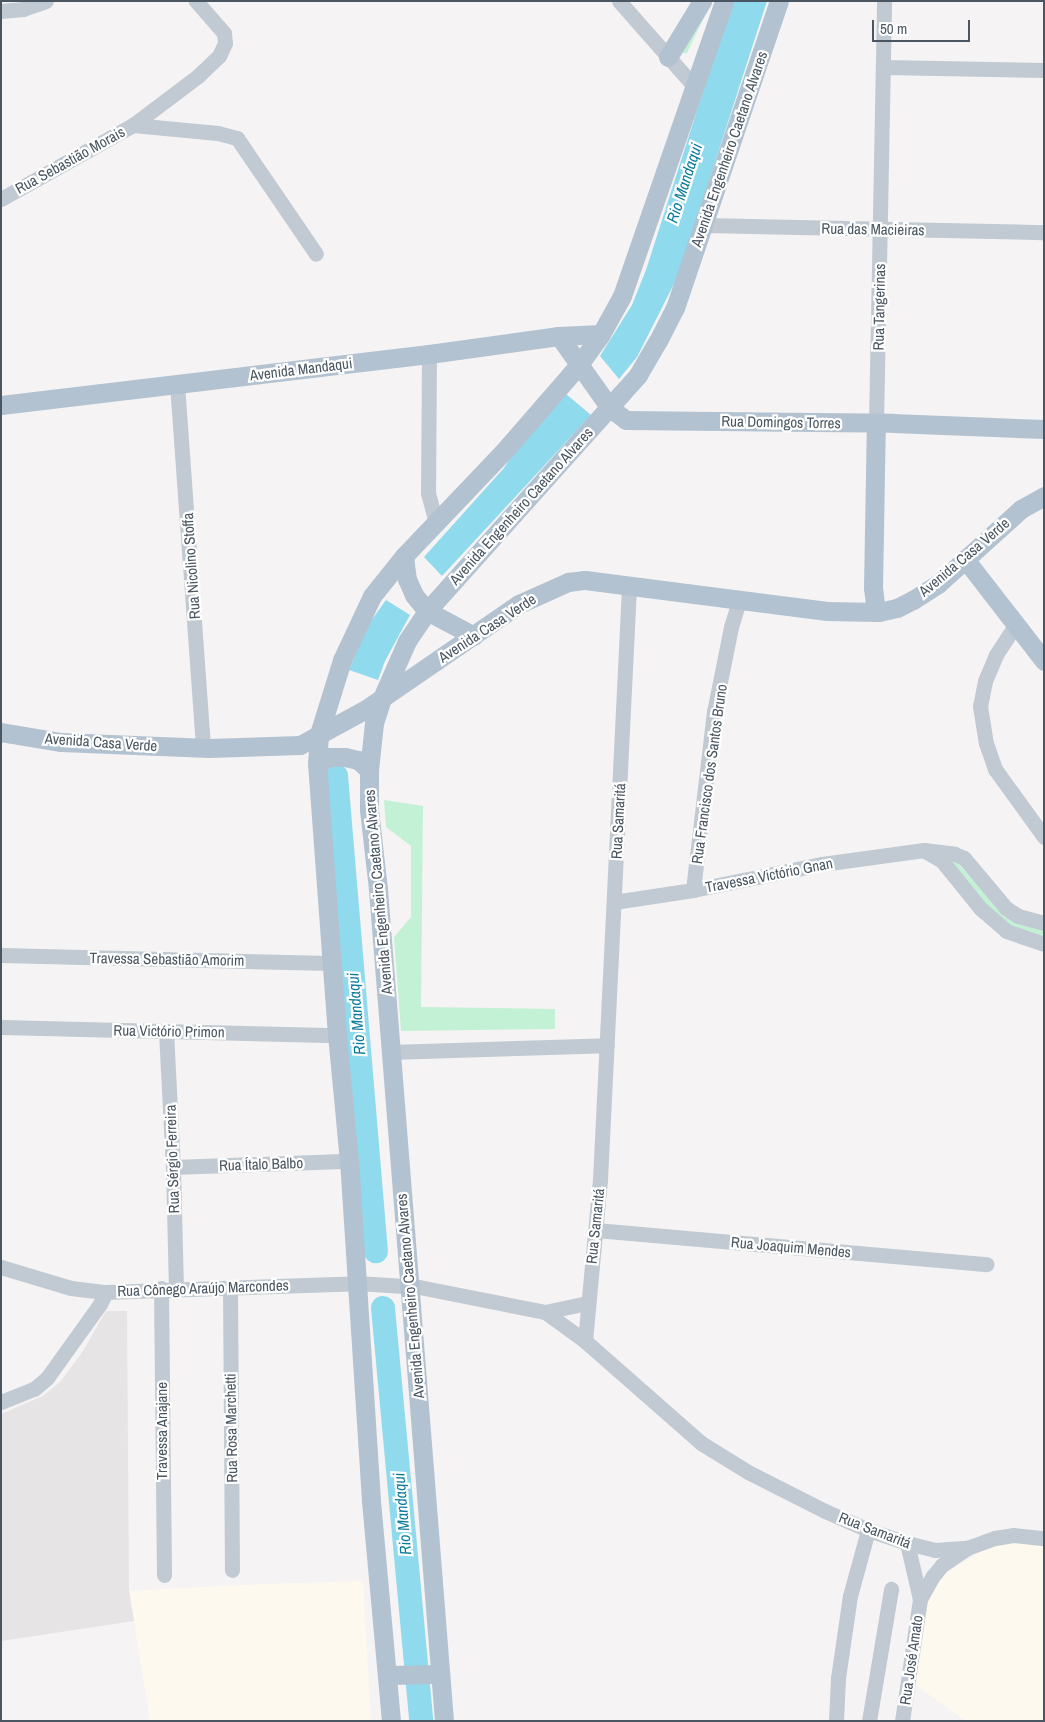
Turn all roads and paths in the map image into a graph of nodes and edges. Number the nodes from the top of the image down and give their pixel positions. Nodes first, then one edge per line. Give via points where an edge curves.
1 (46, 1) edge
2 (196, 1) edge
3 (619, 1) edge
4 (702, 1) edge
5 (724, 1) edge
6 (778, 1) edge
7 (884, 1) edge
8 (1, 11) edge
9 (668, 57) junction
10 (883, 67) junction
11 (1044, 70) edge
12 (694, 86) junction
13 (133, 125) junction
14 (1, 199) edge
15 (703, 225) junction
16 (880, 229) junction
17 (1044, 232) edge
18 (316, 254) dead end
19 (601, 334) junction
20 (559, 336) junction
21 (429, 354) junction
22 (578, 366) junction
23 (177, 384) junction
24 (1, 405) edge
25 (610, 408) junction
26 (876, 423) junction
27 (1044, 429) edge
28 (1044, 496) edge
29 (436, 523) junction
30 (404, 556) junction
31 (965, 559) junction
32 (629, 586) junction
33 (739, 600) junction
34 (427, 611) junction
35 (876, 612) junction
36 (1016, 624) junction
37 (474, 636) junction
38 (1044, 661) edge
39 (382, 698) junction
40 (1, 732) edge
41 (320, 734) junction
42 (203, 748) junction
43 (317, 764) junction
44 (369, 770) junction
45 (1044, 837) edge
46 (924, 850) junction
47 (693, 890) junction
48 (614, 902) junction
49 (1044, 923) edge
50 (1044, 944) edge
51 (1, 955) edge
52 (332, 963) junction
53 (1, 1027) edge
54 (166, 1031) junction
55 (337, 1035) junction
56 (607, 1045) junction
57 (390, 1052) junction
58 (349, 1161) junction
59 (173, 1167) junction
60 (596, 1230) junction
61 (987, 1264) dead end
62 (1, 1267) edge
63 (358, 1283) junction
64 (409, 1286) junction
65 (230, 1287) junction
66 (168, 1288) junction
67 (106, 1292) junction
68 (587, 1303) junction
69 (545, 1312) junction
70 (585, 1341) junction
71 (1, 1402) edge
72 (868, 1530) junction
73 (1044, 1538) edge
74 (906, 1543) junction
75 (967, 1548) junction
76 (232, 1570) dead end
77 (164, 1575) dead end
78 (891, 1589) dead end
79 (920, 1599) junction
80 (440, 1674) junction
81 (388, 1675) junction
82 (392, 1721) edge
83 (444, 1721) edge
84 (836, 1721) edge
85 (870, 1721) edge
86 (902, 1721) edge

1 - 8 street via 23,9
2 - 13 street via 226,38 214,63
3 - 9 street
4 - 9 main road
5 - 12 main road
6 - 15 main road, Avenida Engenheiro Caetano Alvares
7 - 10 street, Rua Tangerinas
9 - 12 street
10 - 11 street
10 - 16 street, Rua Tangerinas
12 - 19 main road via 622,296
13 - 14 street, Rua Sebastião Morais
13 - 18 street, Rua Sebastião Morais via 218,133 237,138
15 - 16 street, Rua das Macieiras
15 - 25 main road, Avenida Engenheiro Caetano Alvares via 667,325 638,374
16 - 17 street, Rua das Macieiras
16 - 26 street, Rua Tangerinas
19 - 20 main road, Avenida Mandaqui
19 - 22 main road
20 - 21 main road, Avenida Mandaqui
20 - 22 main road, Rua Domingos Torres
21 - 23 main road, Avenida Mandaqui
21 - 29 street via 428,493
22 - 25 main road, Rua Domingos Torres
22 - 29 main road
23 - 24 main road, Avenida Mandaqui
23 - 42 street, Rua Nicolino Stoffa
25 - 26 main road, Rua Domingos Torres via 626,420
25 - 34 main road, Avenida Engenheiro Caetano Alvares
26 - 27 main road, Rua Domingos Torres
26 - 35 main road, Rua Tangerinas via 873,588
28 - 31 main road, Avenida Casa Verde via 1021,509
29 - 30 main road
30 - 34 main road via 407,580
30 - 41 main road via 372,596 342,660
31 - 35 main road, Avenida Casa Verde via 938,584 913,600
31 - 36 main road
32 - 33 main road, Avenida Casa Verde
32 - 37 main road, Avenida Casa Verde via 585,580 568,582 519,604
32 - 48 street, Rua Samaritá
33 - 35 main road, Avenida Casa Verde via 827,611
33 - 47 street, Rua Francisco dos Santos Bruno via 714,712
34 - 37 main road
34 - 39 main road, Avenida Engenheiro Caetano Alvares via 407,641
36 - 38 main road
36 - 45 street via 996,655 985,681 980,706 986,743 995,769
37 - 39 main road, Avenida Casa Verde
39 - 41 main road, Avenida Casa Verde
39 - 44 main road, Avenida Engenheiro Caetano Alvares via 374,723
40 - 42 main road, Avenida Casa Verde via 61,742
41 - 42 main road, Avenida Casa Verde via 290,747
41 - 43 main road
43 - 44 main road via 328,757 346,757 358,760
43 - 52 main road
44 - 57 main road, Avenida Engenheiro Caetano Alvares via 369,810
46 - 47 street, Travessa Victório Gnan via 822,864
46 - 49 street, Travessa Victório Gnan via 964,858 1006,908 1018,916
46 - 50 street via 942,861 980,908 1006,931
47 - 48 street, Travessa Victório Gnan
48 - 56 street, Rua Samaritá
51 - 52 street, Travessa Sebastião Amorim
52 - 55 main road
53 - 54 street, Rua Victório Primon
54 - 55 street, Rua Victório Primon
54 - 59 street, Rua Sérgio Ferreira
55 - 58 main road
56 - 57 street
56 - 60 street, Rua Samaritá
57 - 64 main road, Avenida Engenheiro Caetano Alvares
58 - 59 street, Rua Ítalo Balbo
58 - 63 main road
59 - 66 street, Rua Sérgio Ferreira
60 - 61 street, Rua Joaquim Mendes
60 - 68 street, Rua Samaritá
62 - 67 street, Rua Cônego Araújo Marcondes via 72,1288
63 - 64 street, Rua Cônego Araújo Marcondes
63 - 65 street, Rua Cônego Araújo Marcondes
63 - 81 main road via 371,1500
64 - 69 street, Rua Cônego Araújo Marcondes
64 - 80 main road, Avenida Engenheiro Caetano Alvares
65 - 66 street, Rua Cônego Araújo Marcondes
65 - 76 street, Rua Rosa Marchetti
66 - 67 street, Rua Cônego Araújo Marcondes
66 - 77 street, Travessa Anajane
67 - 71 street via 47,1378 34,1389
68 - 69 street
68 - 70 street, Rua Samaritá
69 - 70 street
70 - 72 street, Rua Samaritá via 701,1443 748,1472
72 - 74 street, Rua Samaritá
72 - 84 street via 850,1596 838,1678
73 - 75 street, Rua Samaritá via 1013,1535
74 - 75 street, Rua Samaritá via 935,1550
74 - 79 street, Rua José Amato
75 - 79 street, Rua José Amato via 942,1565
78 - 85 street
79 - 86 street, Rua José Amato
80 - 81 main road
80 - 83 main road, Avenida Engenheiro Caetano Alvares
81 - 82 main road

